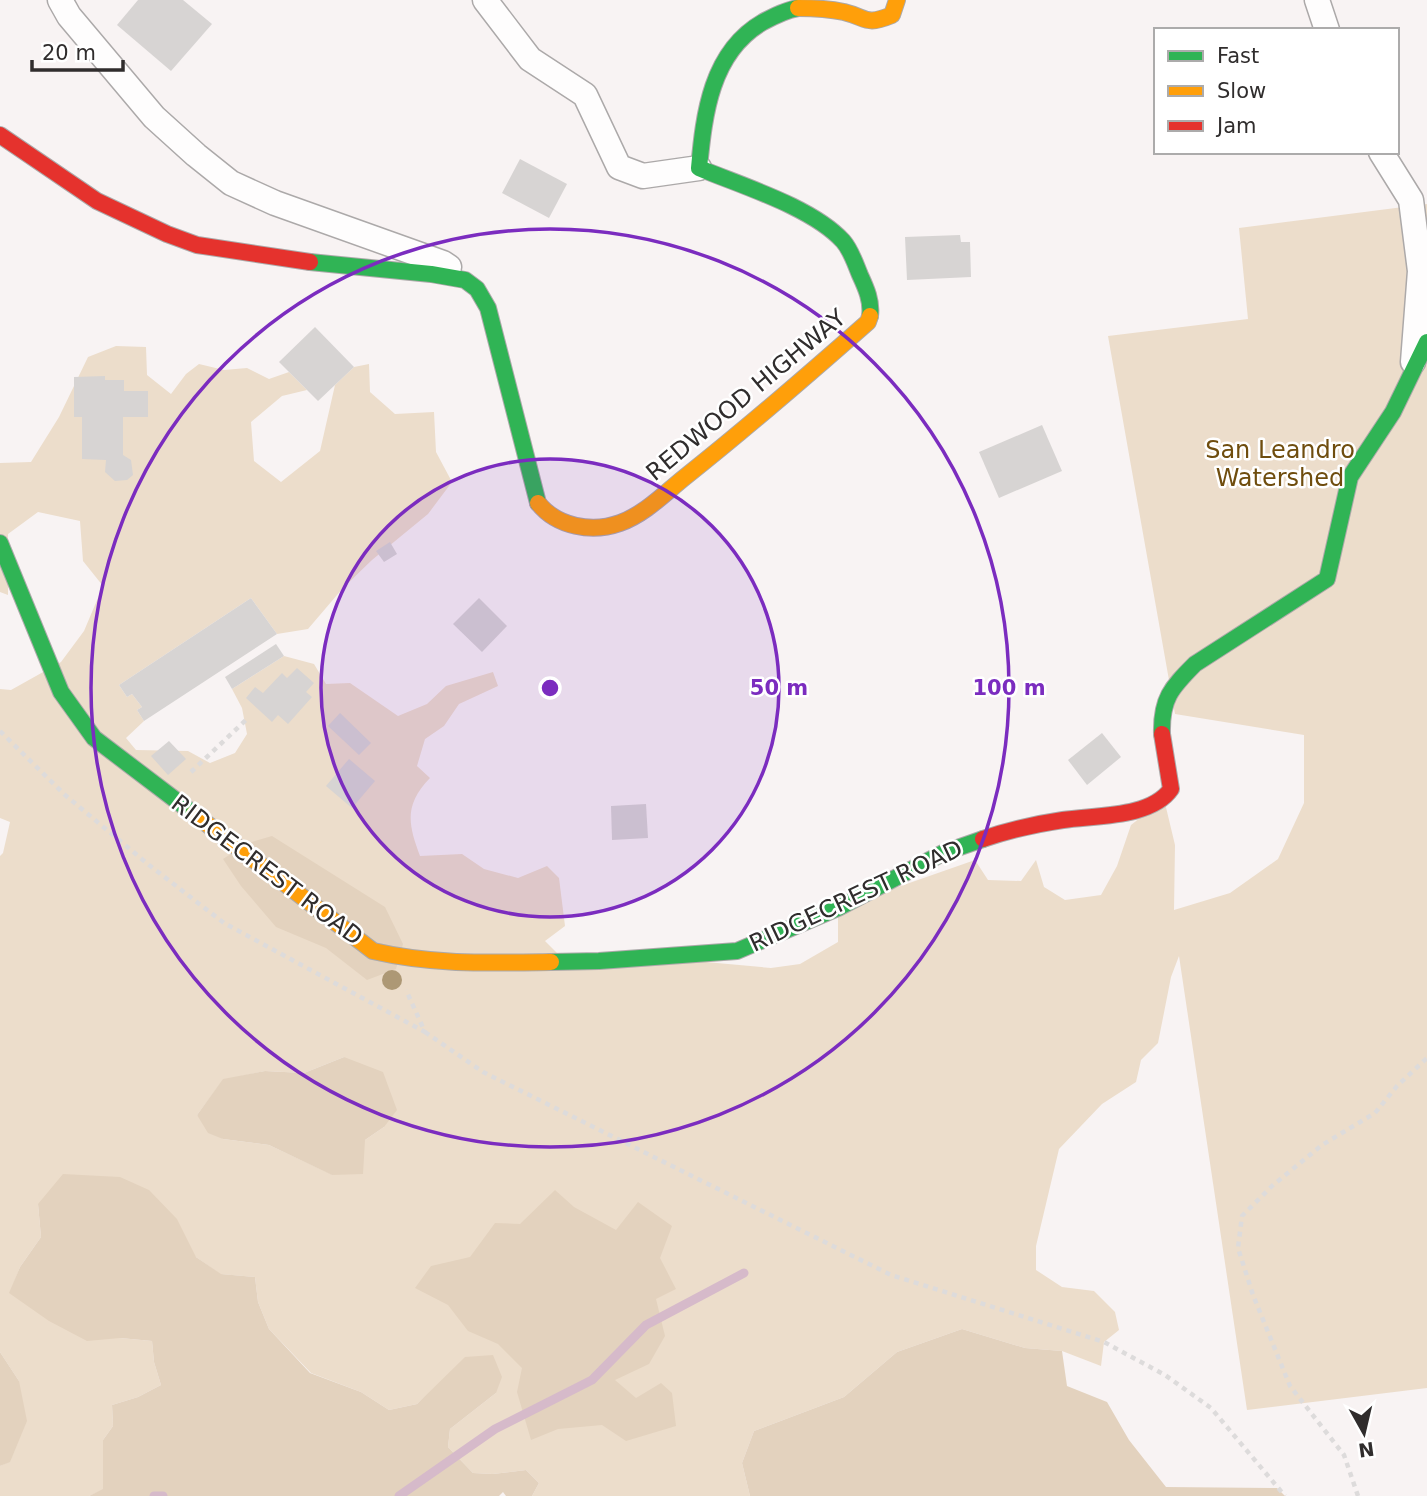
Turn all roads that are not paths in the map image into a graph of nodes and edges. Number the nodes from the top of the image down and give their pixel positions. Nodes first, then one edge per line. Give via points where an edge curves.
1 (60, 0) edge
2 (485, 0) edge
3 (897, 0) edge
4 (1317, 0) edge
5 (1326, 28) edge
6 (0, 135) edge
7 (1382, 154) edge
8 (699, 168) junction
9 (465, 280) junction
10 (1427, 342) edge
11 (1412, 376) junction
12 (0, 543) edge

1 - 9 street via 154,117 231,183 443,263
2 - 8 street via 530,59 585,95 619,167 643,176
3 - 8 street via 892,15 878,22 862,21 844,12 794,9 755,25 727,54 712,84 703,119
4 - 5 street
6 - 9 street via 97,201 197,245
7 - 11 street, RIDGECREST ROAD via 1411,200 1420,271
8 - 9 street, REDWOOD HIGHWAY via 827,227 844,242 872,311 868,322 737,438 624,521 586,527 565,523 550,517 538,503 488,308 477,289
10 - 11 street, RIDGECREST ROAD
11 - 12 street, RIDGECREST ROAD via 1350,477 1327,579 1195,664 1165,701 1163,747 1171,789 1164,799 1127,813 1003,832 943,853 838,908 737,951 588,962 460,964 373,951 94,738 61,692

